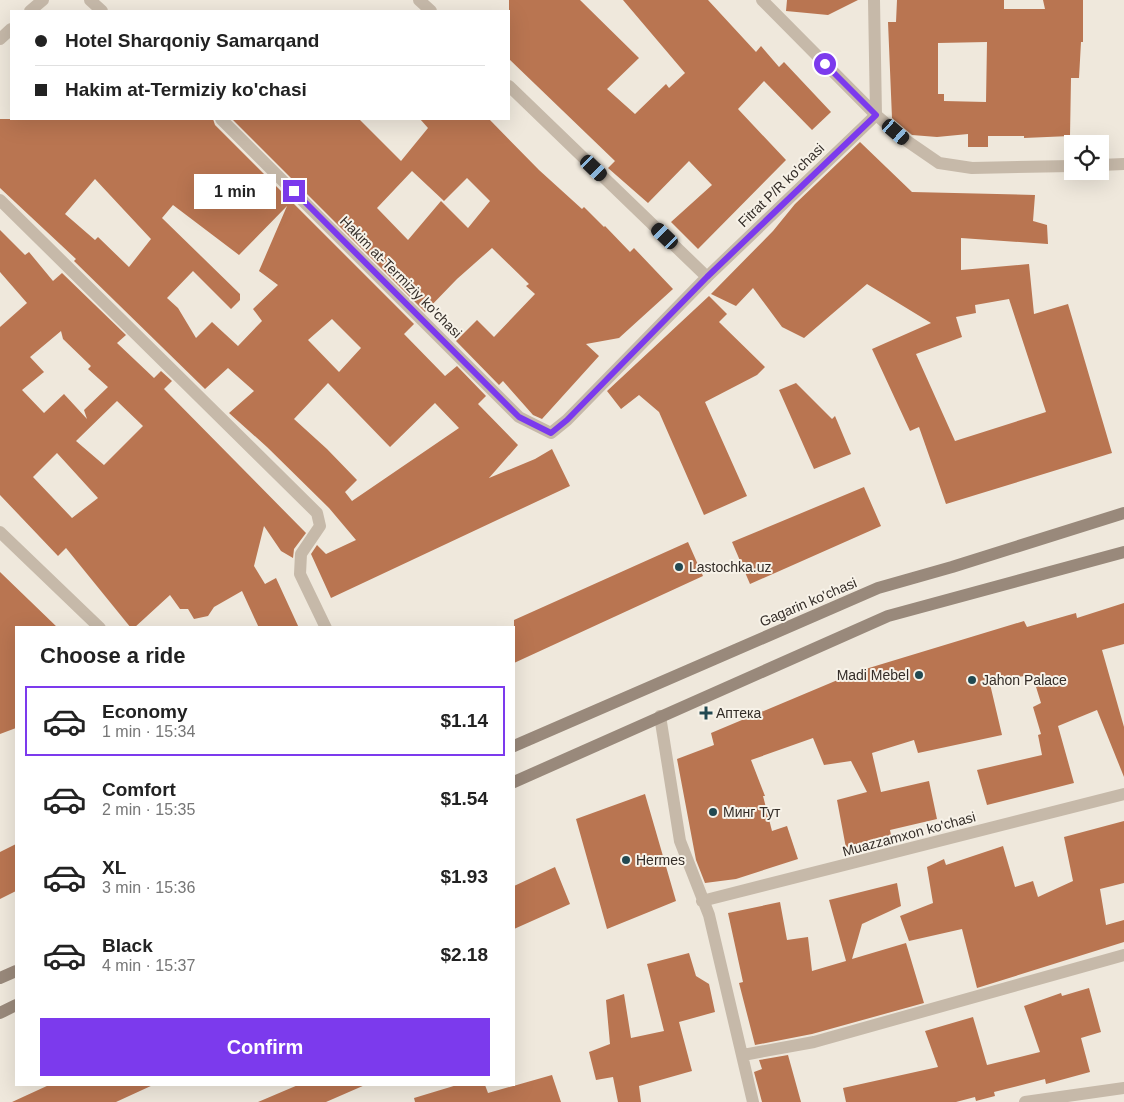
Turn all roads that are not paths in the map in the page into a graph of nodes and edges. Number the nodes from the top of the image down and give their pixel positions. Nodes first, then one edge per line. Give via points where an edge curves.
1 (43, 0) edge
2 (90, 0) edge
3 (419, 0) edge
4 (762, 0) edge
5 (874, 0) edge
6 (31, 10) edge
7 (101, 10) edge
8 (430, 10) edge
9 (10, 29) edge
10 (0, 39) edge
11 (510, 87) edge
12 (876, 115) junction
13 (222, 120) edge
14 (1124, 164) edge
15 (1109, 165) edge
16 (1064, 166) edge
17 (0, 200) edge
18 (707, 277) junction
19 (567, 420) joint
20 (1124, 512) edge
21 (0, 532) edge
22 (1124, 552) edge
23 (98, 626) edge
24 (325, 626) edge
25 (660, 716) junction
26 (515, 746) edge
27 (515, 782) edge
28 (1124, 794) edge
29 (702, 902) junction
30 (1124, 955) edge
31 (15, 971) edge
32 (0, 978) edge
33 (15, 1006) edge
34 (0, 1013) edge
35 (743, 1055) junction
36 (1124, 1088) edge
37 (753, 1102) edge
38 (1025, 1102) edge

1 - 6 street
2 - 7 street
3 - 8 street
4 - 12 street
5 - 12 street
9 - 10 street
11 - 18 street
12 - 16 street via 939,163 972,168
12 - 18 street, Fitrat P/R ko'chasi
13 - 19 street, Hakim at-Termiziy ko'chasi via 519,417 551,433
14 - 15 street
17 - 24 street via 317,513 320,526 301,554 300,574
18 - 19 street, Fitrat P/R ko'chasi
20 - 26 main road, Gagarin ko'chasi via 878,588
21 - 23 street
22 - 25 main road via 888,616
25 - 27 main road
25 - 29 street via 680,841
28 - 29 street, Muazzamxon ko'chasi
29 - 35 street
30 - 35 street via 814,1042
31 - 32 main road
33 - 34 main road
35 - 37 street
36 - 38 street

